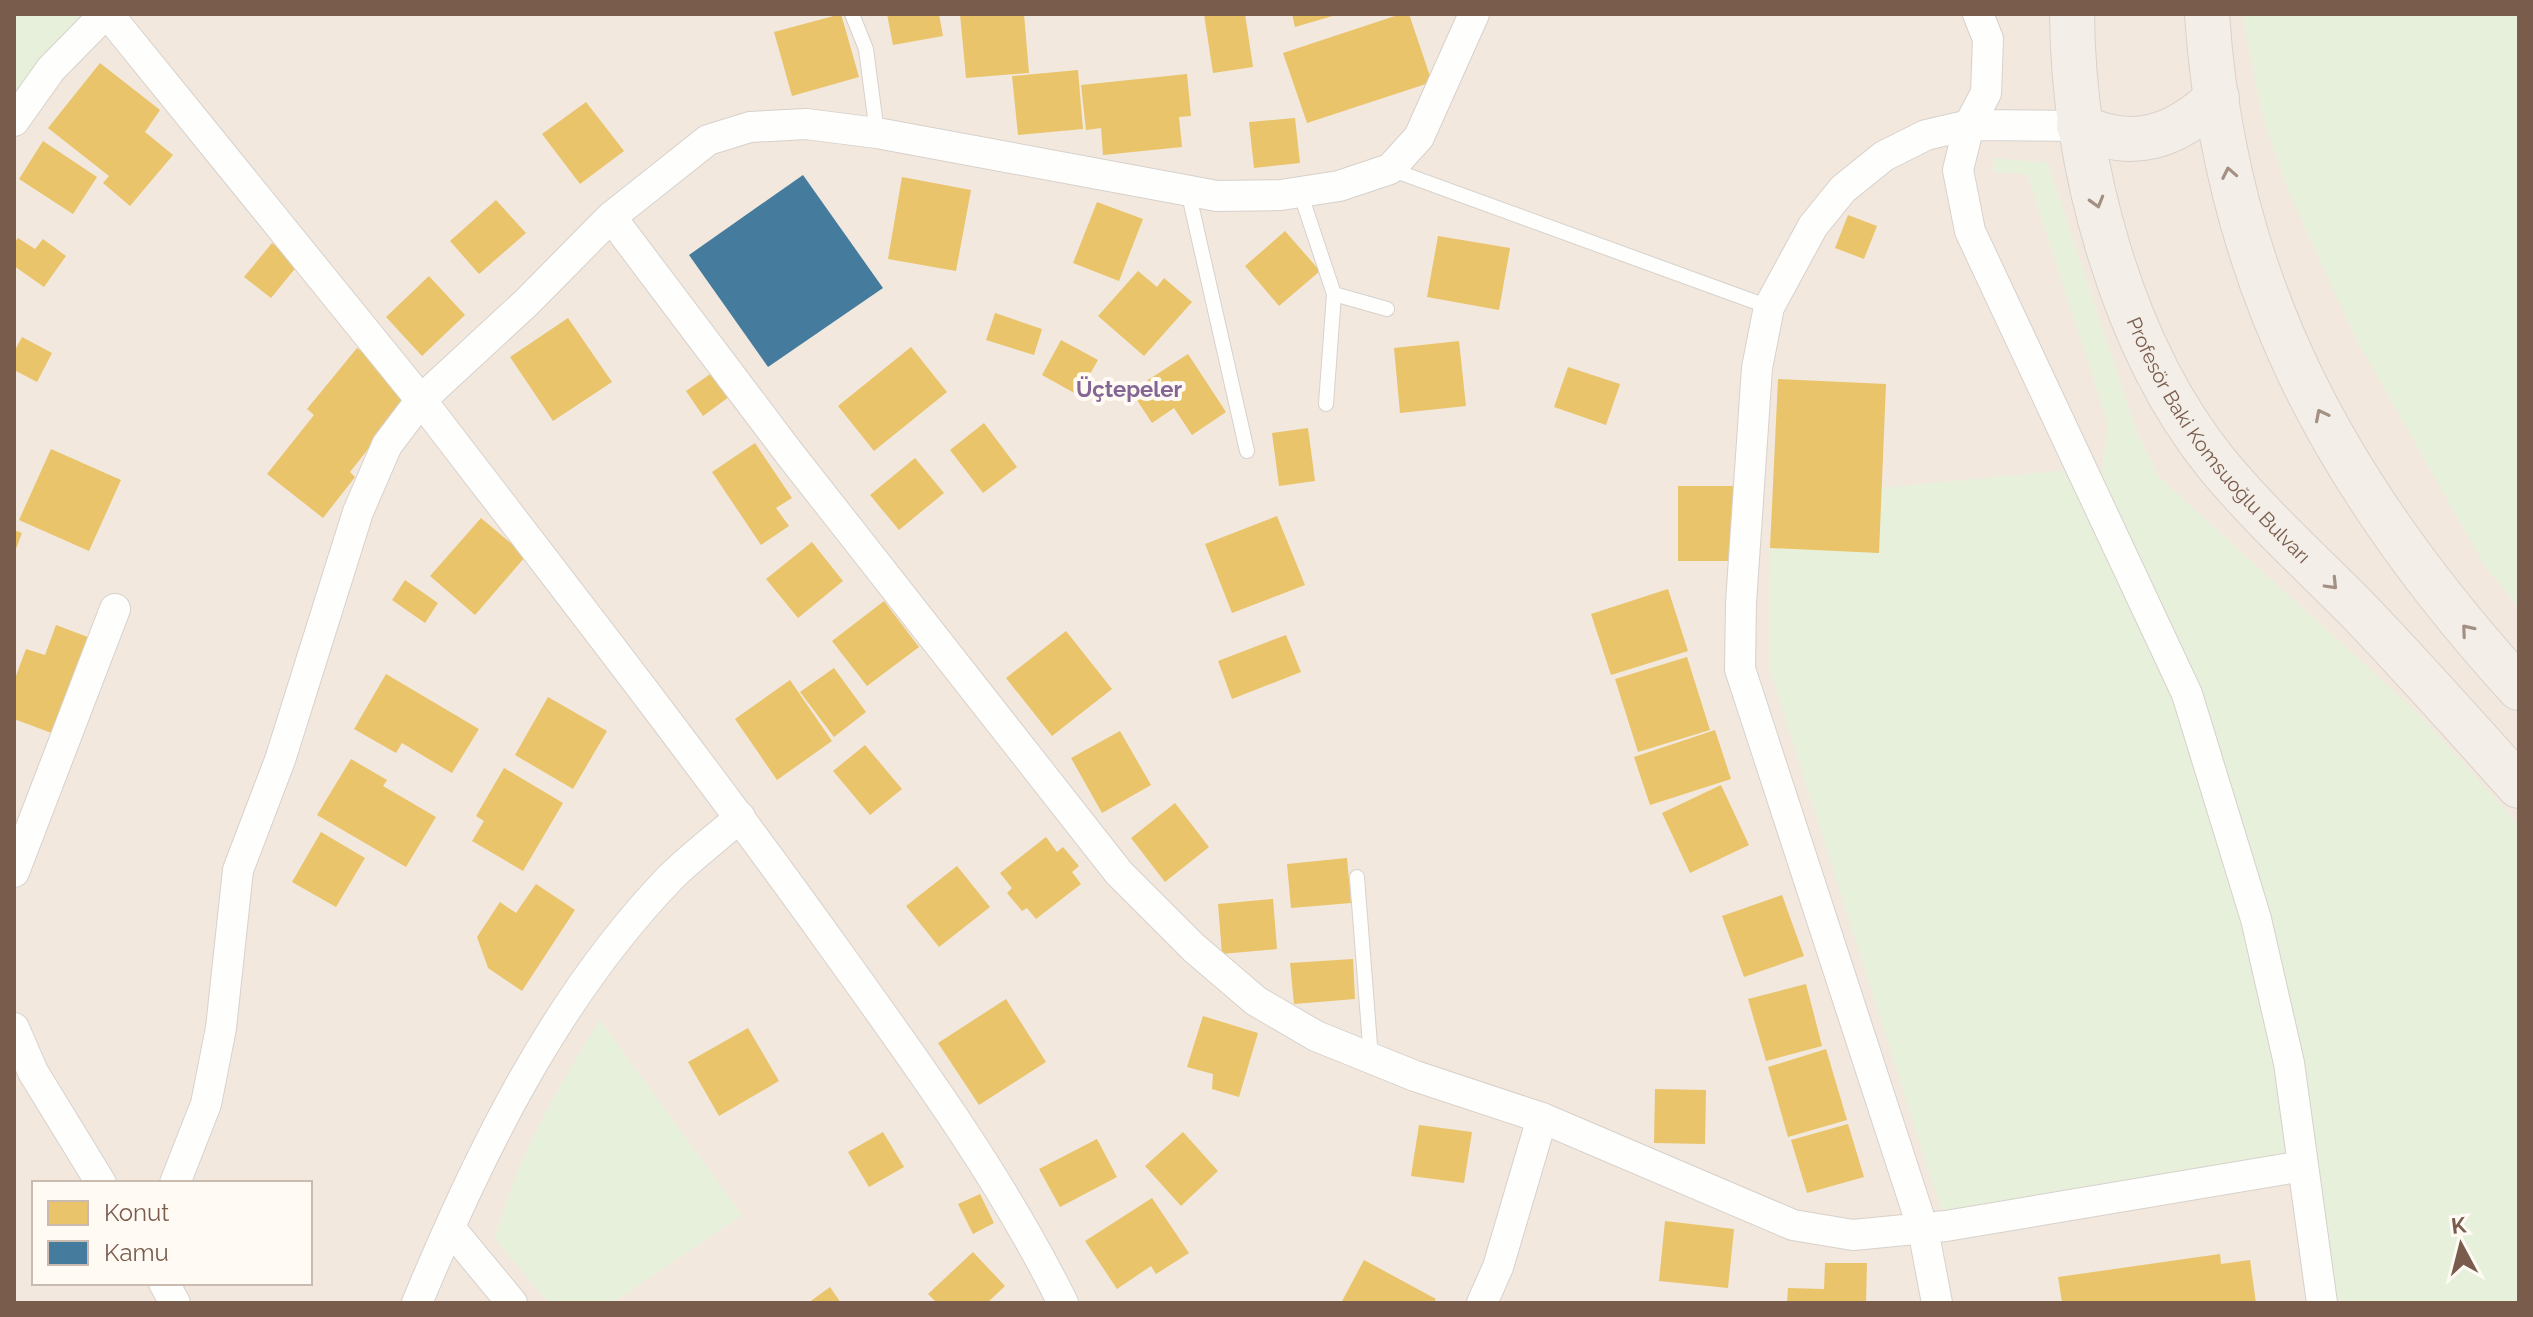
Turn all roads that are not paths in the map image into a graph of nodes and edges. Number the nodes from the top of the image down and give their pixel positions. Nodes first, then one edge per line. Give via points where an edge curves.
1 (107, 14) edge
2 (852, 14) edge
3 (1474, 14) edge
4 (1978, 14) edge
5 (2207, 14) edge
6 (2079, 21) edge
7 (2217, 98) junction
8 (14, 121) edge
9 (1969, 125) junction
10 (2079, 126) junction
11 (877, 133) junction
12 (1390, 169) junction
13 (1188, 190) junction
14 (1300, 192) junction
15 (611, 217) junction
16 (1334, 294) junction
17 (1769, 307) junction
18 (1387, 309) dead end
19 (421, 400) junction
20 (1326, 404) dead end
21 (1247, 451) dead end
22 (115, 609) dead end
23 (2519, 688) edge
24 (2519, 786) edge
25 (740, 817) junction
26 (22, 820) edge
27 (14, 872) edge
28 (1357, 877) dead end
29 (14, 1028) edge
30 (1371, 1059) junction
31 (1542, 1118) junction
32 (2303, 1166) junction
33 (100, 1181) edge
34 (176, 1181) edge
35 (450, 1228) junction
36 (1923, 1229) junction
37 (165, 1285) edge
38 (175, 1303) edge
39 (417, 1303) edge
40 (512, 1303) edge
41 (1063, 1303) edge
42 (1482, 1303) edge
43 (1937, 1303) edge
44 (2322, 1303) edge

1 - 8 street via 51,69
1 - 19 street
2 - 11 lane via 866,49
3 - 12 street via 1419,137
4 - 9 street via 1988,39 1986,93
5 - 7 main road
6 - 10 main road, Profesör Baki Komsuoğlu Bulvarı
7 - 10 main road via 2191,122 2139,139 2105,139
23 -> 7 main road via 2471,636 2397,539 2295,366 2244,237
9 - 10 street
9 - 17 street via 1926,135 1884,156 1843,189 1813,226
9 - 32 street via 1958,170 1970,231 2187,694 2256,919 2289,1063
10 -> 24 main road, Profesör Baki Komsuoğlu Bulvarı via 2127,297 2181,411 2234,483
11 - 13 street
11 - 15 street via 806,124 750,127 708,140
12 - 14 street
12 - 17 lane
13 - 14 street via 1217,196
13 - 21 lane
14 - 16 lane
15 - 19 street
15 - 30 street via 1119,873 1256,1001 1316,1036
16 - 18 lane
16 - 20 lane
17 - 36 street via 1757,368 1740,669
19 - 25 street
19 - 34 street via 387,445 358,512 280,760 238,870 221,1028 206,1104
22 - 26 street
25 - 35 street via 672,877 610,949 553,1028 480,1161
25 - 41 street via 947,1104 1028,1232
26 - 27 street
28 - 30 lane
29 - 33 street via 33,1072
30 - 31 street
31 - 36 street via 1793,1225 1853,1235
31 - 42 street via 1498,1267
32 - 36 street
32 - 44 street
35 - 39 street
35 - 40 street
36 - 43 street
37 - 38 street

